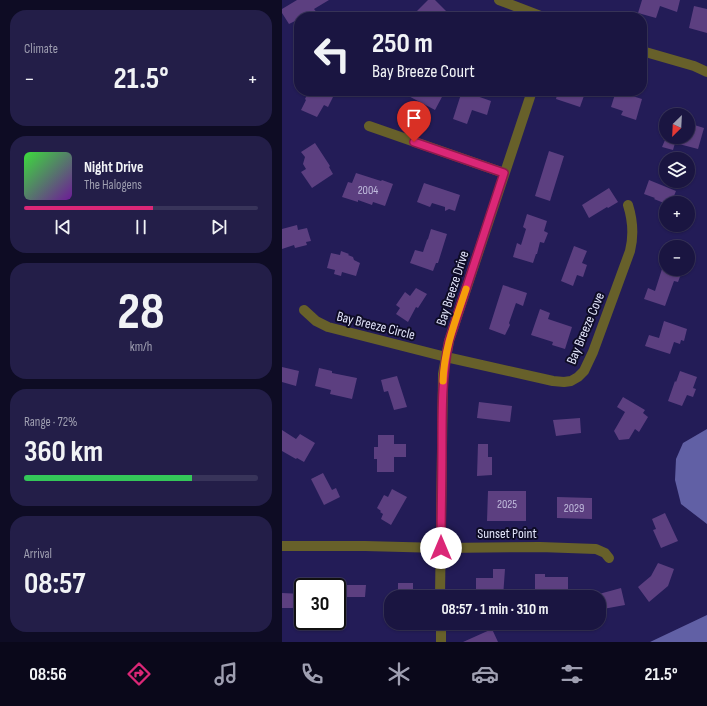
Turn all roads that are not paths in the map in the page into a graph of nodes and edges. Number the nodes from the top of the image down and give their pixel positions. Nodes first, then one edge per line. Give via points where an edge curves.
1 (499, 0) edge
2 (530, 12) edge
3 (647, 52) edge
4 (707, 72) edge
5 (530, 96) edge
6 (369, 126) dead end
7 (504, 173) junction
8 (628, 205) dead end
9 (304, 310) dead end
10 (446, 357) junction
11 (282, 546) edge
12 (441, 548) junction
13 (609, 558) dead end
14 (440, 590) edge
15 (441, 630) edge
16 (441, 642) edge

1 - 2 street
3 - 4 street
5 - 7 street, Bay Breeze Drive
6 - 7 street
7 - 10 street, Bay Breeze Drive
8 - 10 street, Bay Breeze Cove via 633,228 630,250 593,352 584,371 578,377 571,381 553,381
9 - 10 street, Bay Breeze Circle via 316,321 328,327
10 - 12 street, Bay Breeze Drive via 443,374
11 - 12 street, Sunset Point
12 - 13 street, Sunset Point via 596,549
12 - 14 street, Bay Breeze Drive
15 - 16 street

